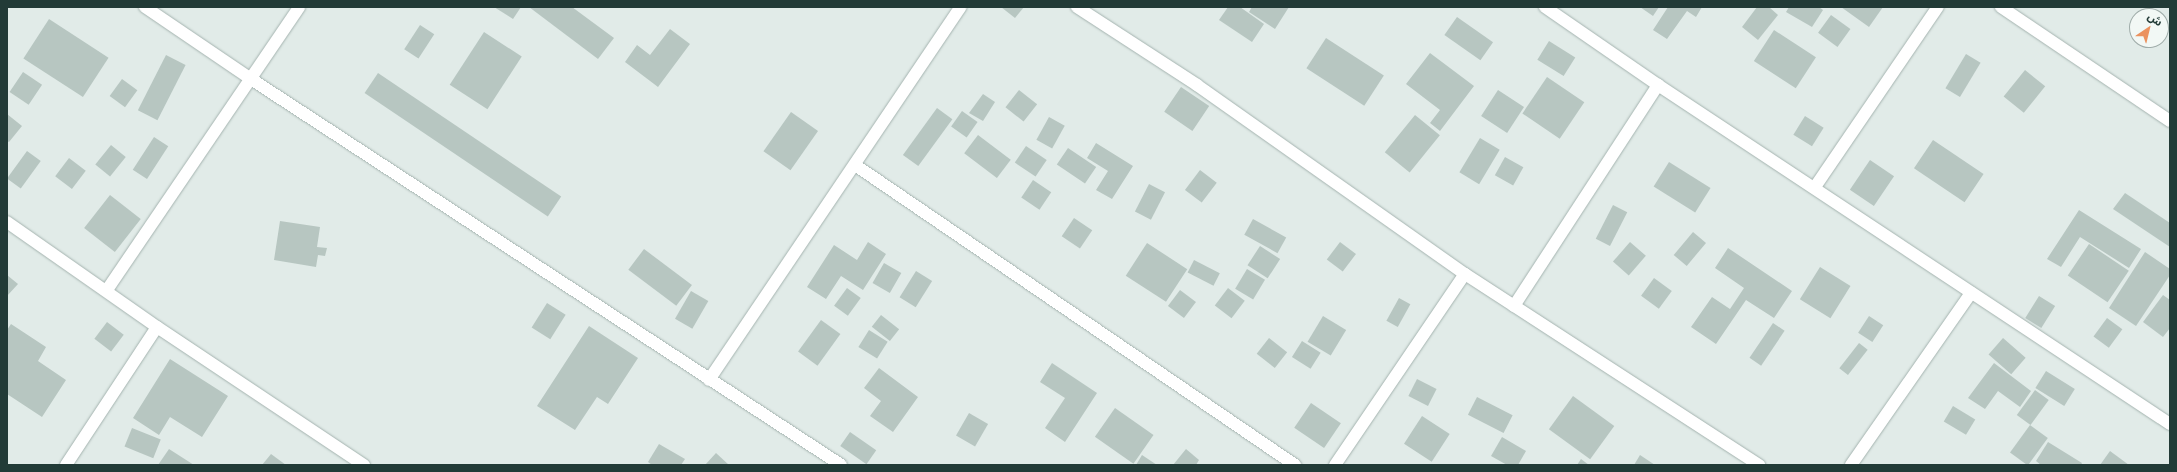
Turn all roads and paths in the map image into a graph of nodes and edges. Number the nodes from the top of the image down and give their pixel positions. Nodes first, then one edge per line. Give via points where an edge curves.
1 (145, 7) edge
2 (299, 7) edge
3 (961, 7) edge
4 (1077, 7) edge
5 (1545, 7) edge
6 (1938, 7) edge
7 (2001, 7) edge
8 (251, 79) junction
9 (1658, 85) junction
10 (2170, 121) edge
11 (855, 165) junction
12 (1815, 187) junction
13 (7, 222) edge
14 (1465, 274) junction
15 (107, 290) junction
16 (1971, 293) junction
17 (1514, 306) junction
18 (157, 327) junction
19 (708, 380) junction
20 (2170, 424) edge
21 (66, 465) edge
22 (364, 465) edge
23 (841, 465) edge
24 (1295, 465) edge
25 (1335, 465) edge
26 (1759, 465) edge
27 (1852, 465) edge

1 - 8 street
2 - 8 street
3 - 11 street
4 - 14 street via 1197,84
5 - 9 street
6 - 12 street
7 - 10 street
8 - 15 street
8 - 19 street
9 - 12 street
9 - 17 street
11 - 19 street
11 - 24 street
12 - 16 street
13 - 15 street
14 - 17 street
14 - 25 street
15 - 18 street
16 - 20 street
16 - 27 street
17 - 26 street
18 - 21 street
18 - 22 street
19 - 23 street

